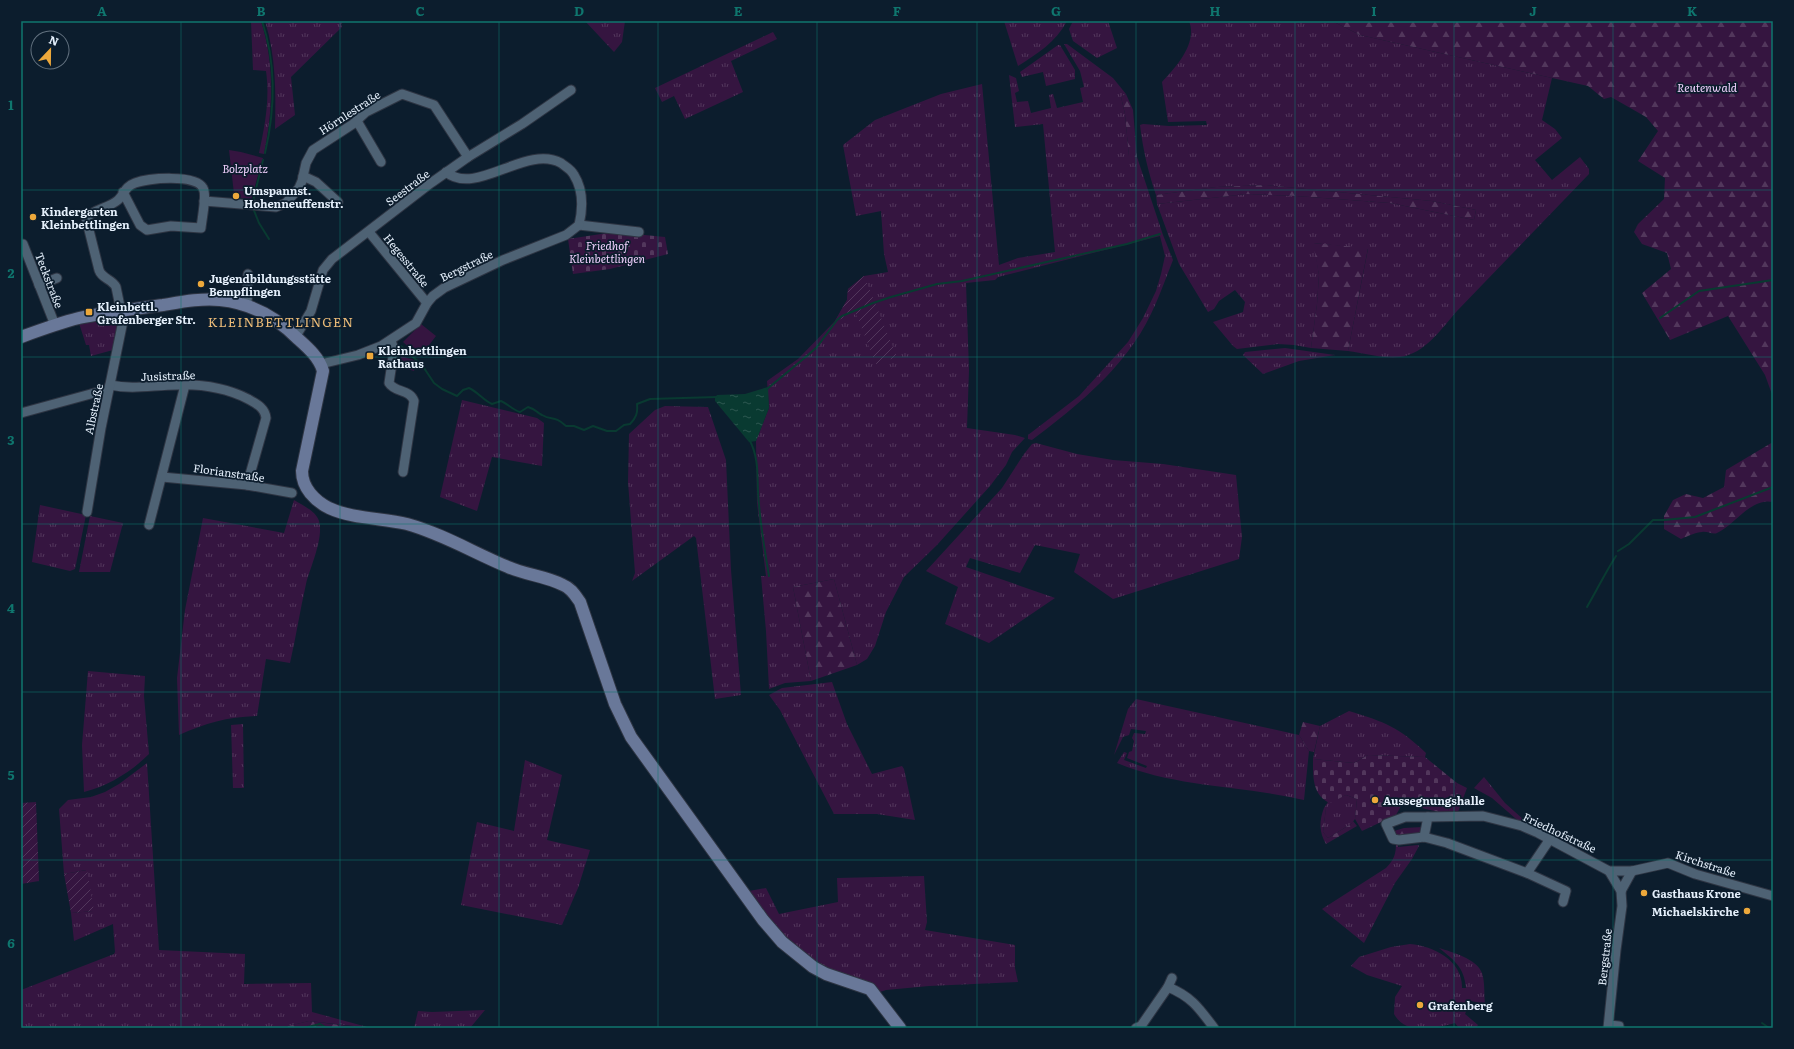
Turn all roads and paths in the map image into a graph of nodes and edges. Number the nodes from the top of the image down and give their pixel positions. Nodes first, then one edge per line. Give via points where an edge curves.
1 (572, 90) dead end
2 (357, 121) junction
3 (468, 157) junction
4 (381, 162) dead end
5 (458, 164) junction
6 (446, 172) junction
7 (304, 176) junction
8 (465, 178) junction
9 (123, 192) junction
10 (204, 201) junction
11 (338, 202) dead end
12 (579, 225) junction
13 (368, 232) junction
14 (639, 232) dead end
15 (23, 244) dead end
16 (248, 274) dead end
17 (58, 278) dead end
18 (39, 285) junction
19 (427, 303) junction
20 (247, 306) junction
21 (121, 310) junction
22 (55, 325) junction
23 (296, 336) junction
24 (21, 337) edge
25 (392, 340) junction
26 (321, 364) junction
27 (185, 385) junction
28 (109, 387) junction
29 (21, 414) edge
30 (403, 472) dead end
31 (162, 476) junction
32 (247, 485) junction
33 (292, 493) dead end
34 (87, 512) dead end
35 (149, 525) dead end
36 (1428, 816) junction
37 (1424, 837) junction
38 (1550, 839) junction
39 (1609, 870) junction
40 (1632, 871) junction
41 (1527, 873) junction
42 (1621, 891) junction
43 (1773, 896) edge
44 (1563, 902) dead end
45 (1172, 978) dead end
46 (1168, 987) junction
47 (1608, 1027) edge
48 (900, 1028) edge
49 (1136, 1028) edge
50 (1214, 1028) edge
51 (1619, 1028) edge

1 - 3 street, Seestraße
2 - 3 street, Hörnlestraße via 366,112 399,94 410,96 434,105
2 - 4 street
2 - 7 street, Hörnlestraße via 313,150 306,163
3 - 5 street, Seestraße
5 - 6 street, Seestraße
5 - 8 street
6 - 8 street via 451,176
6 - 13 street, Seestraße
7 - 10 street, Hörnlestraße via 299,188 282,206
7 - 11 street via 316,182
8 - 12 street via 476,178 543,158 556,161 572,172 580,186 582,200
9 - 10 street via 135,183 143,181 186,179 204,188
9 - 10 street via 140,225 150,230 171,226 201,228
9 - 21 street, Albstraße via 118,200 88,216 85,221 100,273 114,284
12 - 14 street
12 - 19 street, Bergstraße via 566,235 458,281 433,296
13 - 19 street, Hegesstraße
13 - 23 street, Seestraße via 327,264 320,276 308,319
15 - 18 street, Teckstraße
16 - 20 street
17 - 18 street
18 - 22 street, Teckstraße
19 - 25 street, Bergstraße via 416,323
20 - 21 street via 208,300
20 - 23 street via 276,320
21 - 22 street
21 - 28 street, Albstraße via 123,321
22 - 24 street
23 - 26 street
25 - 26 street, Bergstraße via 371,350
25 - 30 street via 394,350 389,383 409,394 414,401
26 - 48 street via 322,379 302,477 311,494 336,511 417,527 508,567 564,585 573,591 580,602 615,704 631,737 763,920 782,942 813,967 870,989
27 - 28 street, Jusistraße
27 - 31 street
27 - 32 street, Jusistraße via 220,389 244,397 263,409 266,418
28 - 29 street
28 - 34 street, Albstraße
31 - 32 street, Florianstraße
31 - 35 street
32 - 33 street, Florianstraße
36 - 37 street
36 - 37 street, Friedhofstraße via 1405,817 1386,824 1393,839
36 - 38 street, Friedhofstraße via 1483,816 1522,826
37 - 41 street, Friedhofstraße
38 - 39 street, Friedhofstraße
38 - 41 street
39 - 40 street, Friedhofstraße
39 - 42 street, Bergstraße
40 - 42 street
40 - 43 street, Kirchstraße via 1668,863 1695,874
41 - 44 street, Friedhofstraße via 1566,891
42 - 47 street, Bergstraße via 1622,906
45 - 46 street
46 - 49 street
46 - 50 street via 1197,1004
47 - 51 street, Bergstraße

